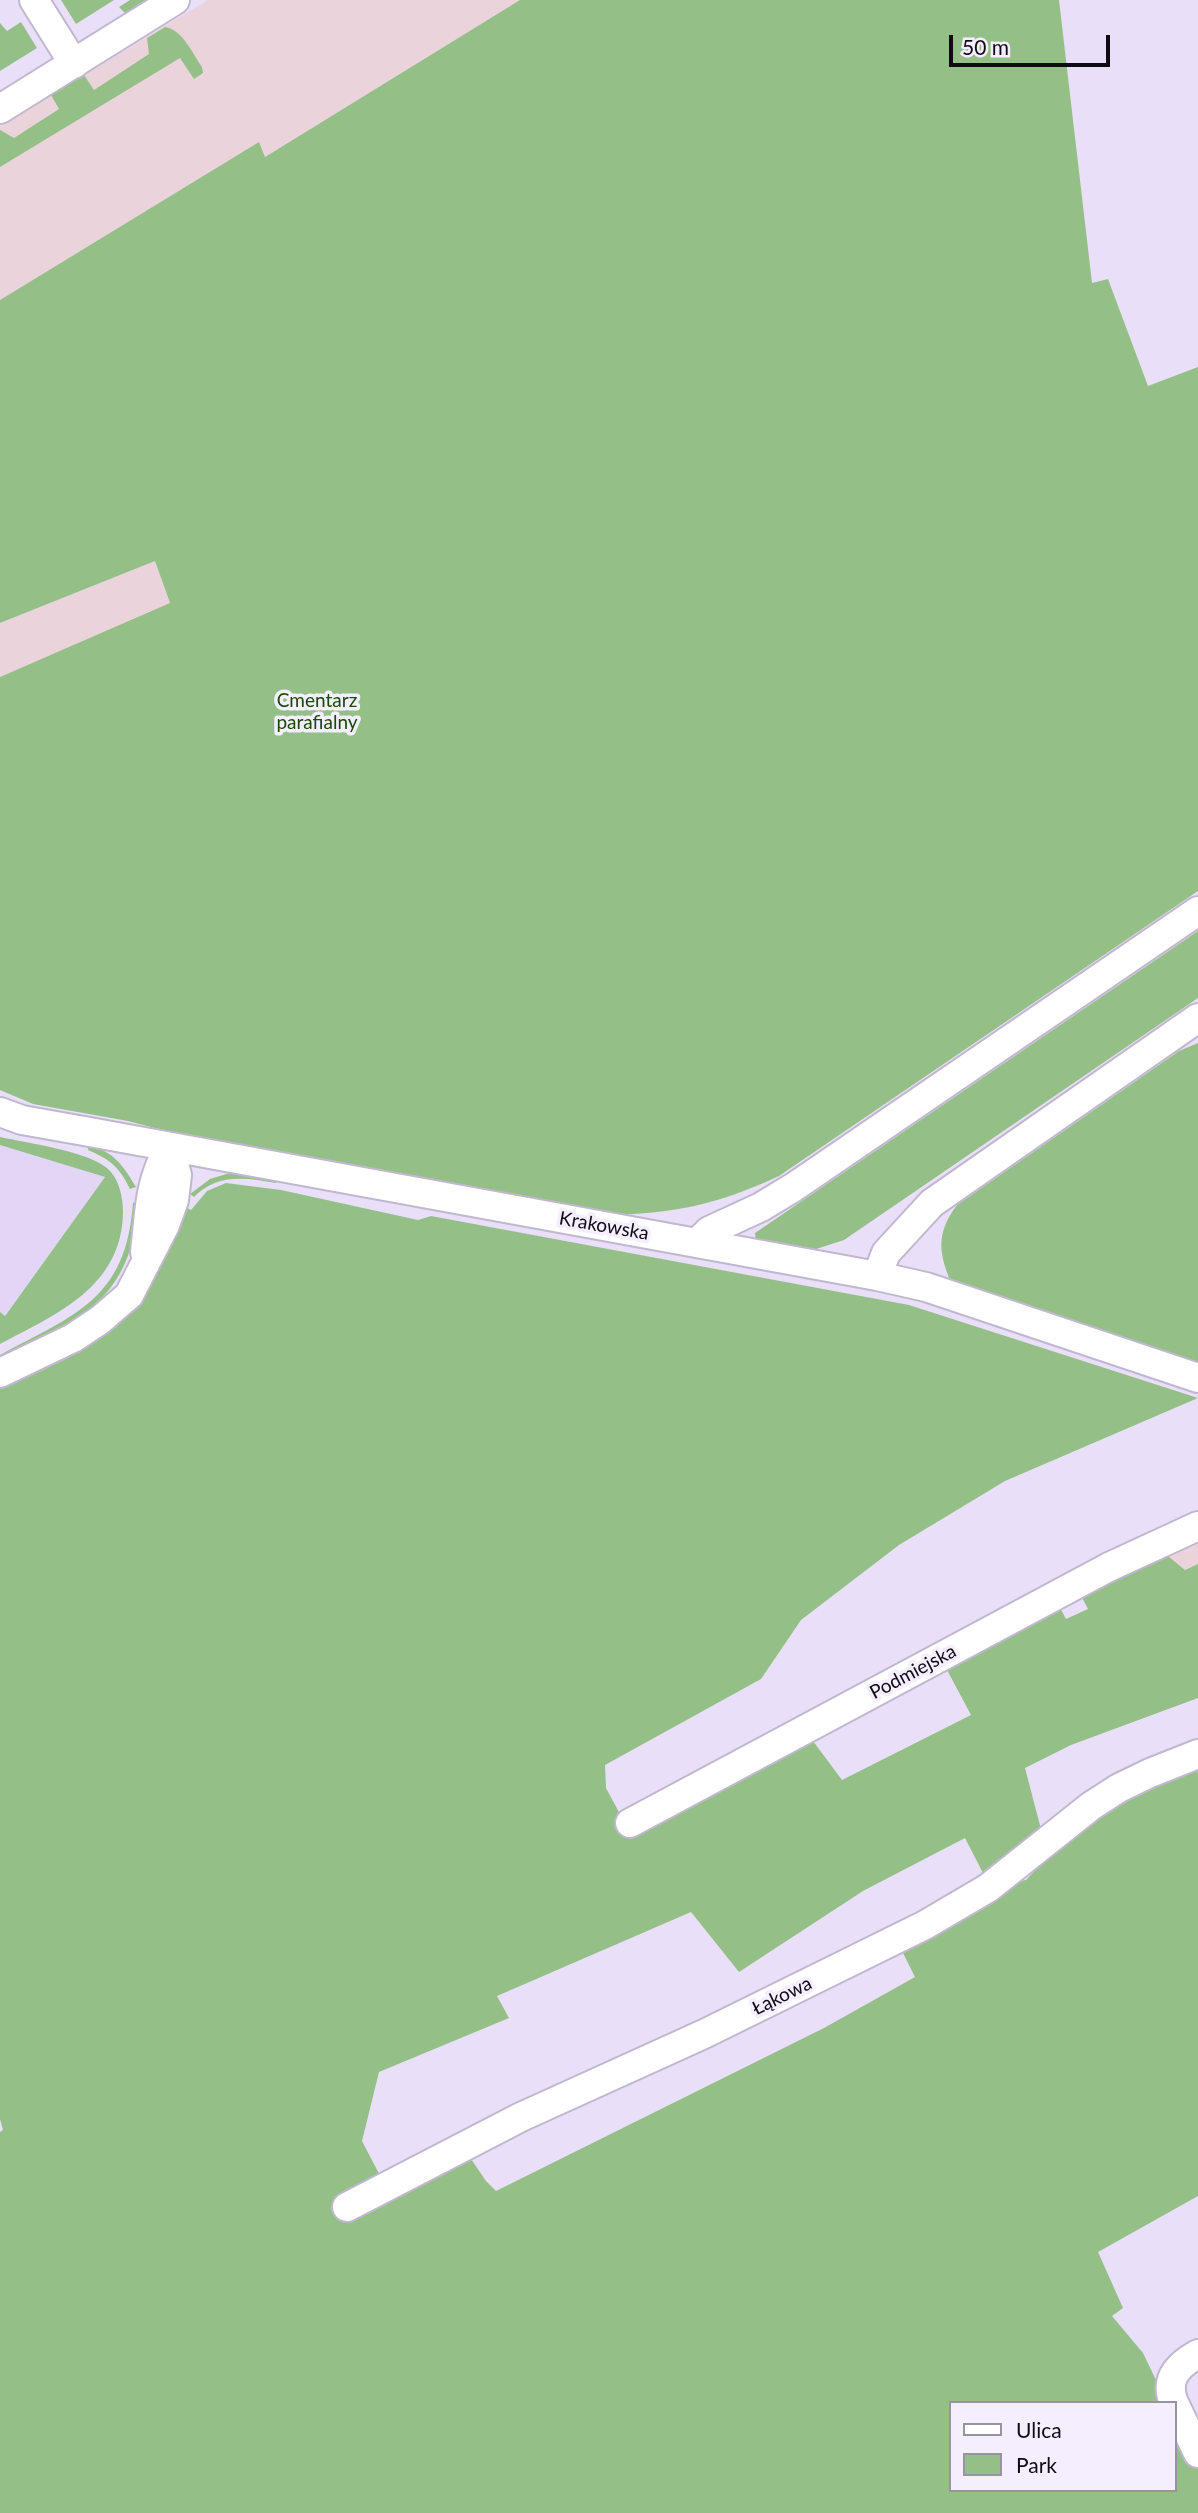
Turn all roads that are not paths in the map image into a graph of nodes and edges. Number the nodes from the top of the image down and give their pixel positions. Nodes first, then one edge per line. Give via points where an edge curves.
1 (34, 0) edge
2 (171, 1) edge
3 (74, 64) junction
4 (0, 109) edge
5 (1198, 911) edge
6 (1198, 1018) edge
7 (0, 1112) edge
8 (169, 1147) junction
9 (698, 1242) junction
10 (877, 1276) junction
11 (0, 1373) edge
12 (1198, 1378) edge
13 (1198, 1526) edge
14 (1198, 1754) edge
15 (630, 1823) dead end
16 (347, 2207) dead end
17 (1198, 2354) edge
18 (1174, 2401) edge
19 (1177, 2408) edge
20 (1198, 2453) edge

1 - 3 street
2 - 3 street
3 - 4 street
5 - 9 street via 794,1186 709,1231
6 - 10 street via 932,1203 886,1253
7 - 8 street, Krakowska
8 - 9 street, Krakowska
8 - 11 street via 177,1175 174,1200 129,1295 73,1338
9 - 10 street, Krakowska
10 - 12 street, Krakowska via 926,1287
13 - 15 street, Podmiejska via 1109,1567
14 - 16 street, Łąkowa via 1119,1788 988,1888 914,1930 521,2118
17 - 18 street via 1172,2378
19 - 20 street

